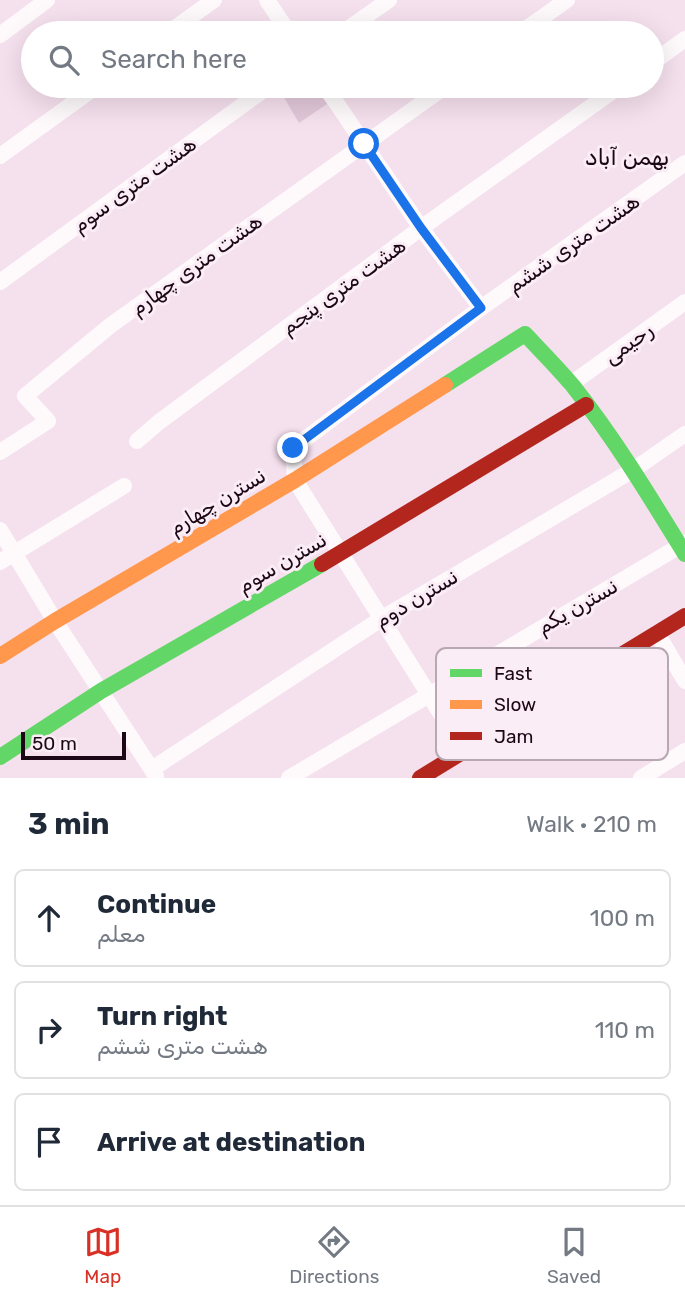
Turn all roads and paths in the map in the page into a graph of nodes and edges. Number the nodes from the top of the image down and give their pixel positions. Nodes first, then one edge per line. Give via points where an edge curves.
1 (47, 0) edge
2 (214, 0) edge
3 (267, 0) edge
4 (389, 0) edge
5 (567, 0) edge
6 (185, 21) edge
7 (281, 21) edge
8 (359, 21) edge
9 (537, 21) edge
10 (0, 35) edge
11 (685, 39) edge
12 (664, 54) edge
13 (80, 98) edge
14 (253, 98) edge
15 (333, 98) edge
16 (429, 98) edge
17 (603, 98) edge
18 (364, 144) junction
19 (0, 156) edge
20 (685, 163) edge
21 (421, 228) junction
22 (0, 282) edge
23 (685, 302) edge
24 (481, 308) junction
25 (571, 384) junction
26 (586, 405) junction
27 (685, 434) edge
28 (138, 441) dead end
29 (0, 452) edge
30 (634, 470) junction
31 (295, 480) junction
32 (124, 486) dead end
33 (0, 530) edge
34 (683, 548) edge
35 (14, 553) junction
36 (341, 553) junction
37 (0, 562) edge
38 (685, 616) edge
39 (381, 619) junction
40 (55, 621) junction
41 (657, 633) junction
42 (508, 648) edge
43 (632, 648) edge
44 (666, 648) edge
45 (668, 652) edge
46 (0, 656) edge
47 (685, 681) edge
48 (436, 689) edge
49 (101, 691) junction
50 (428, 694) junction
51 (436, 707) edge
52 (685, 751) edge
53 (0, 757) edge
54 (449, 760) edge
55 (154, 774) edge
56 (289, 778) edge
57 (420, 778) edge
58 (641, 778) edge

1 - 10 street
2 - 6 street
3 - 7 street
4 - 8 street
5 - 9 street
11 - 12 street
13 - 19 street
14 - 22 street, هشت متری سوم
15 - 18 street
16 - 18 street, هشت متری چهارم
17 - 21 street, هشت متری پنجم
18 - 21 street
18 - 29 street, هشت متری چهارم via 111,325 25,396 48,421
20 - 24 street, هشت متری ششم
21 - 24 street
21 - 28 street, هشت متری پنجم
23 - 25 street, رحیمی
24 - 31 street, هشت متری ششم via 293,448
25 - 26 street
25 - 31 street, نسترن چهارم via 525,334
26 - 30 street
26 - 36 street, نسترن سوم
27 - 30 street, نسترن دوم
30 - 34 street
30 - 39 street, نسترن دوم
31 - 36 street
31 - 40 street, نسترن چهارم
32 - 35 street
33 - 35 street
34 - 42 street, نسترن یکم
35 - 37 street
35 - 40 street
36 - 39 street
36 - 49 street, نسترن سوم
38 - 41 street
39 - 50 street
39 - 55 street, نسترن دوم
40 - 46 street, نسترن چهارم
40 - 49 street
41 - 43 street
41 - 44 street
45 - 47 street
48 - 50 street, نسترن یکم
49 - 53 street, نسترن سوم
49 - 55 street
50 - 51 street
50 - 56 street, نسترن یکم
52 - 58 street
54 - 57 street

